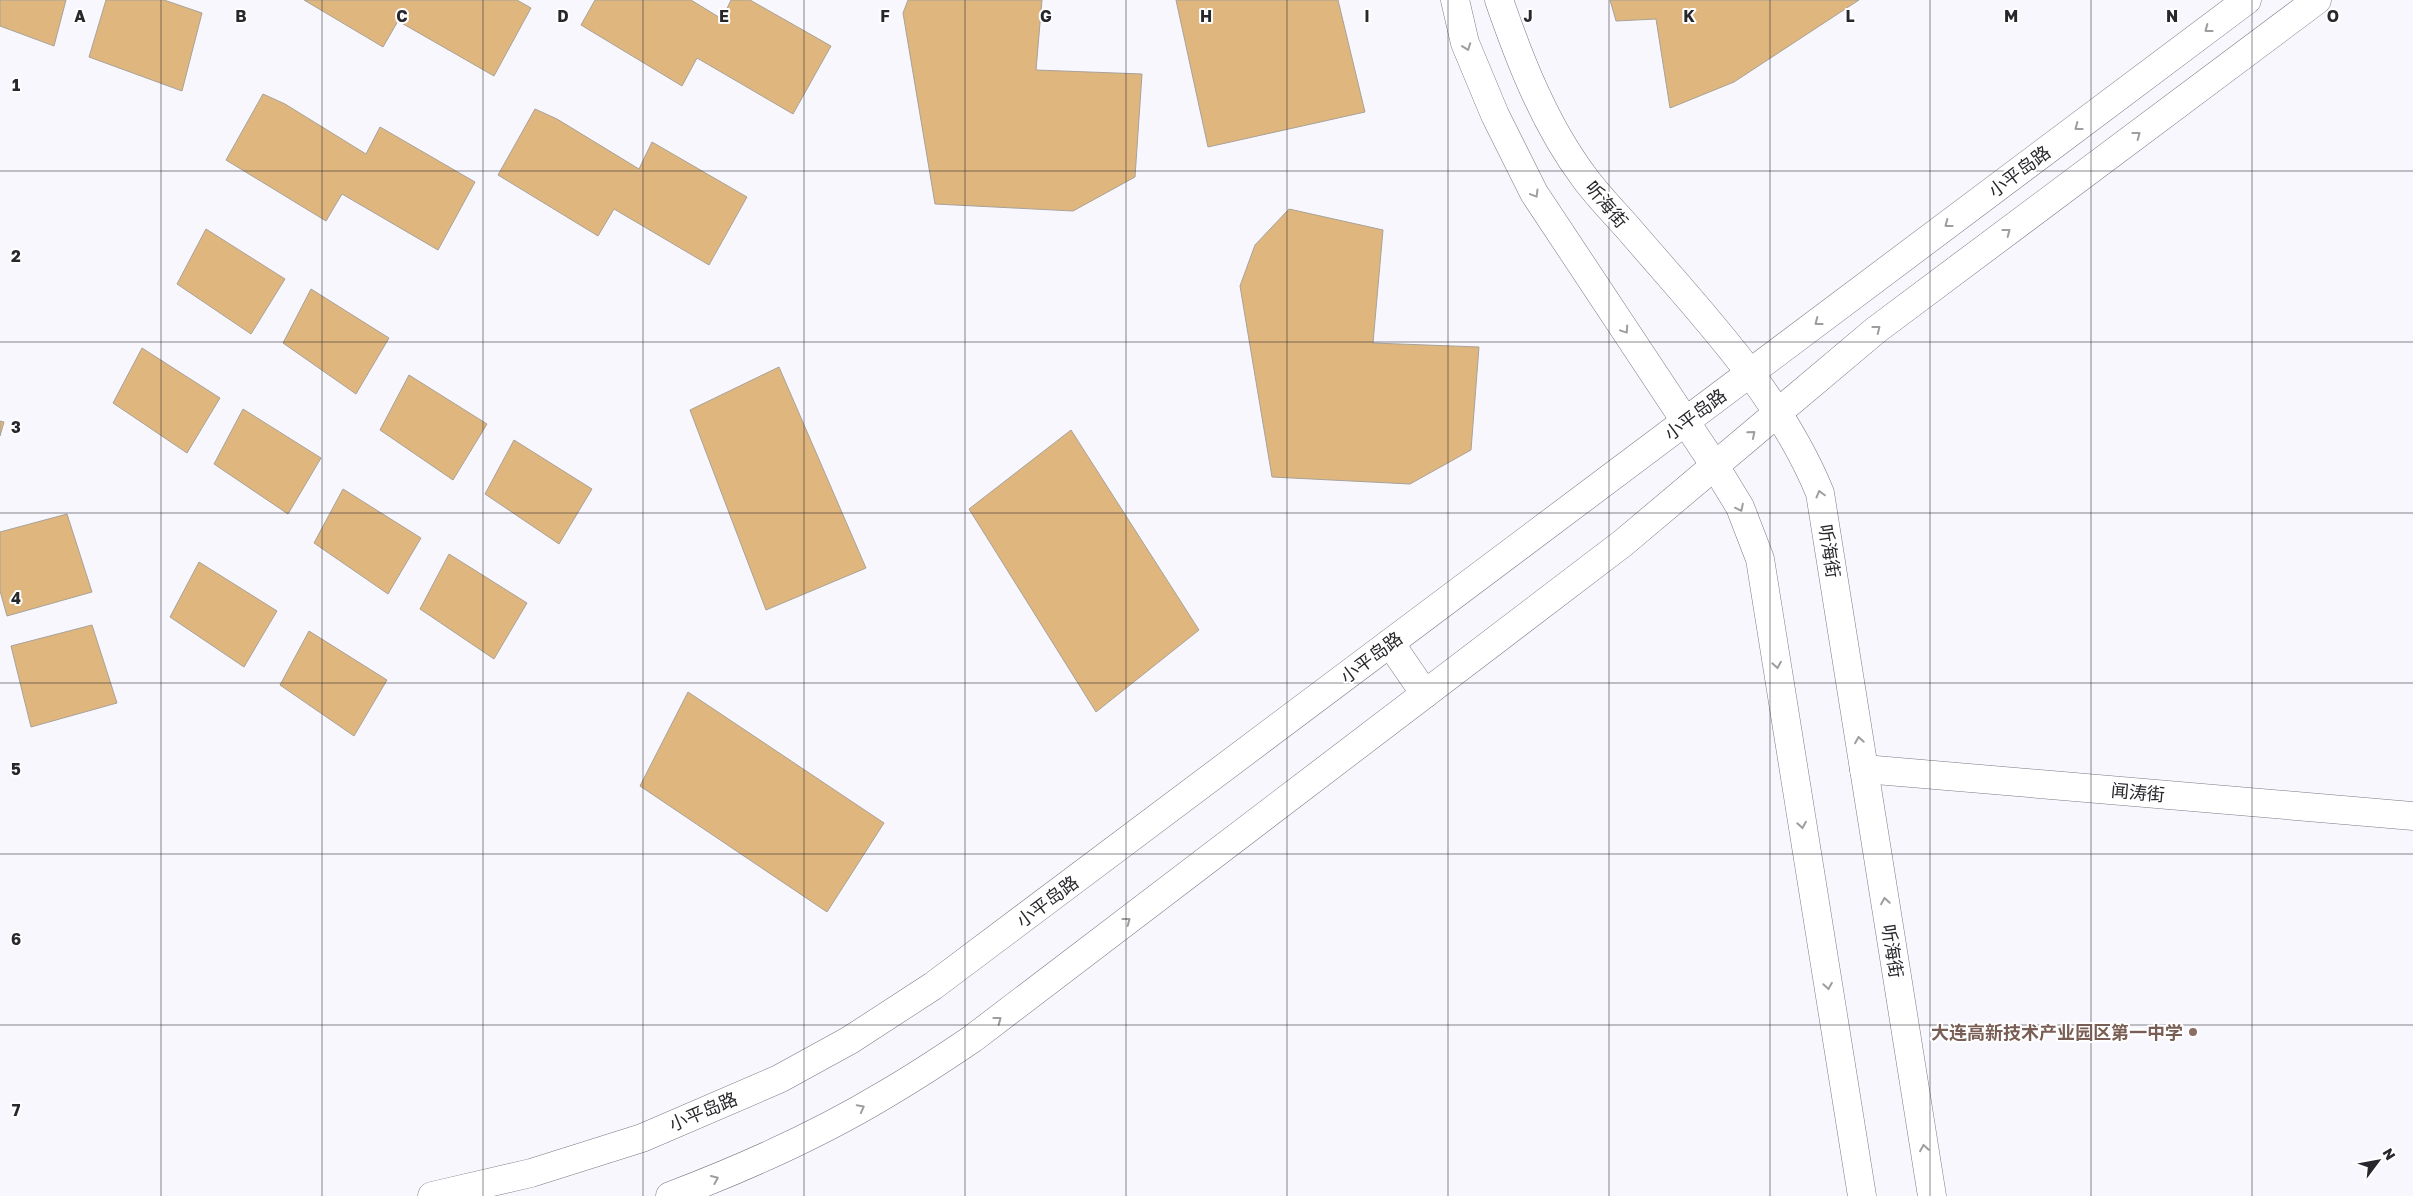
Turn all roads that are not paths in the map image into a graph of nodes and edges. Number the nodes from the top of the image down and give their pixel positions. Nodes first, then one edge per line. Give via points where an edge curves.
1 (1455, 0) edge
2 (1499, 0) edge
3 (2247, 0) edge
4 (2317, 0) edge
5 (1751, 372) junction
6 (1777, 413) junction
7 (1686, 421) junction
8 (1715, 466) junction
9 (1390, 643) junction
10 (1426, 694) junction
11 (1864, 769) junction
12 (2413, 816) edge
13 (432, 1196) edge
14 (670, 1196) edge
15 (1862, 1196) edge
16 (1932, 1196) edge

1 -> 7 street via 1465,42 1495,115 1534,193
2 - 5 street, 听海街 via 1515,47 1548,118 1583,176
3 -> 5 street, 小平岛路
6 -> 4 street via 1876,330
5 - 6 street, 听海街
5 - 7 street, 小平岛路
8 -> 6 street
11 -> 6 street, 听海街 via 1820,493 1805,456
7 - 8 street
7 - 9 street, 小平岛路
8 - 10 street via 1623,543
8 -> 15 street via 1740,507 1760,559
9 - 10 street
9 - 13 street, 小平岛路 via 933,986 850,1040 779,1078 642,1138 531,1173
14 -> 10 street via 807,1137 885,1095 972,1039
11 - 12 street, 闻涛街
16 -> 11 street, 听海街

